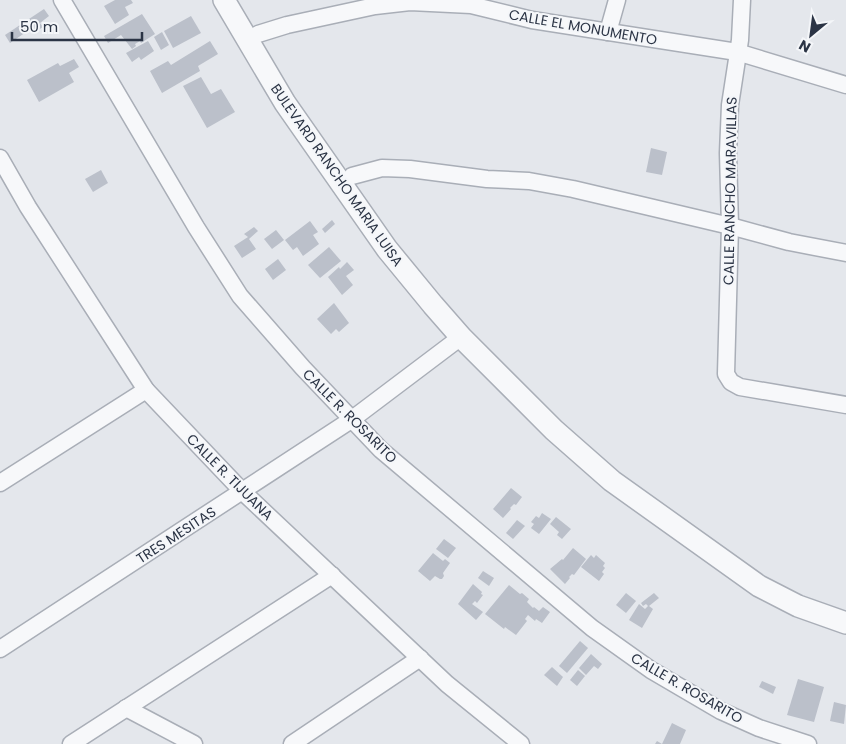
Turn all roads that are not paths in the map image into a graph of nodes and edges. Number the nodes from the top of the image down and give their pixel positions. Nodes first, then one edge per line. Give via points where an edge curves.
1 (62, 0) edge
2 (224, 0) edge
3 (238, 0) edge
4 (617, 0) edge
5 (742, 0) edge
6 (471, 3) edge
7 (608, 32) junction
8 (258, 34) junction
9 (737, 52) junction
10 (846, 85) edge
11 (0, 158) edge
12 (352, 176) junction
13 (730, 226) junction
14 (846, 253) edge
15 (461, 337) junction
16 (146, 390) junction
17 (846, 405) edge
18 (351, 420) junction
19 (0, 483) edge
20 (243, 492) junction
21 (332, 575) junction
22 (846, 612) edge
23 (846, 623) edge
24 (0, 649) edge
25 (420, 658) junction
26 (126, 708) junction
27 (71, 744) edge
28 (194, 744) edge
29 (292, 744) edge
30 (521, 744) edge
31 (808, 744) edge

1 - 18 street, CALLE R. ROSARITO via 240,296
2 - 15 street, BULEVARD RANCHO MARIA LUISA via 285,103 381,242
3 - 8 street
4 - 7 street
5 - 9 street, CALLE RANCHO MARAVILLAS
6 - 7 street, CALLE EL MONUMENTO via 532,20
6 - 8 street, CALLE EL MONUMENTO via 410,2 375,6
7 - 9 street, CALLE EL MONUMENTO
8 - 12 street
9 - 10 street, CALLE EL MONUMENTO
9 - 13 street, CALLE RANCHO MARAVILLAS via 728,153
11 - 16 street, CALLE R. TIJUANA
12 - 13 street via 382,168 529,181
12 - 22 street via 400,244 498,356 618,470 774,580
13 - 14 street
13 - 17 street, CALLE RANCHO MARAVILLAS via 726,374 731,382 740,387
15 - 18 street, TRES MESITAS
15 - 23 street, BULEVARD RANCHO MARIA LUISA via 554,430 612,481 759,586 798,606
16 - 19 street
16 - 20 street, CALLE R. TIJUANA
18 - 20 street, TRES MESITAS
18 - 31 street, CALLE R. ROSARITO via 381,450 592,628 651,670 721,711
20 - 21 street, CALLE R. TIJUANA
20 - 24 street, TRES MESITAS
21 - 25 street, CALLE R. TIJUANA
21 - 26 street
25 - 29 street
25 - 30 street, CALLE R. TIJUANA
26 - 27 street
26 - 28 street

